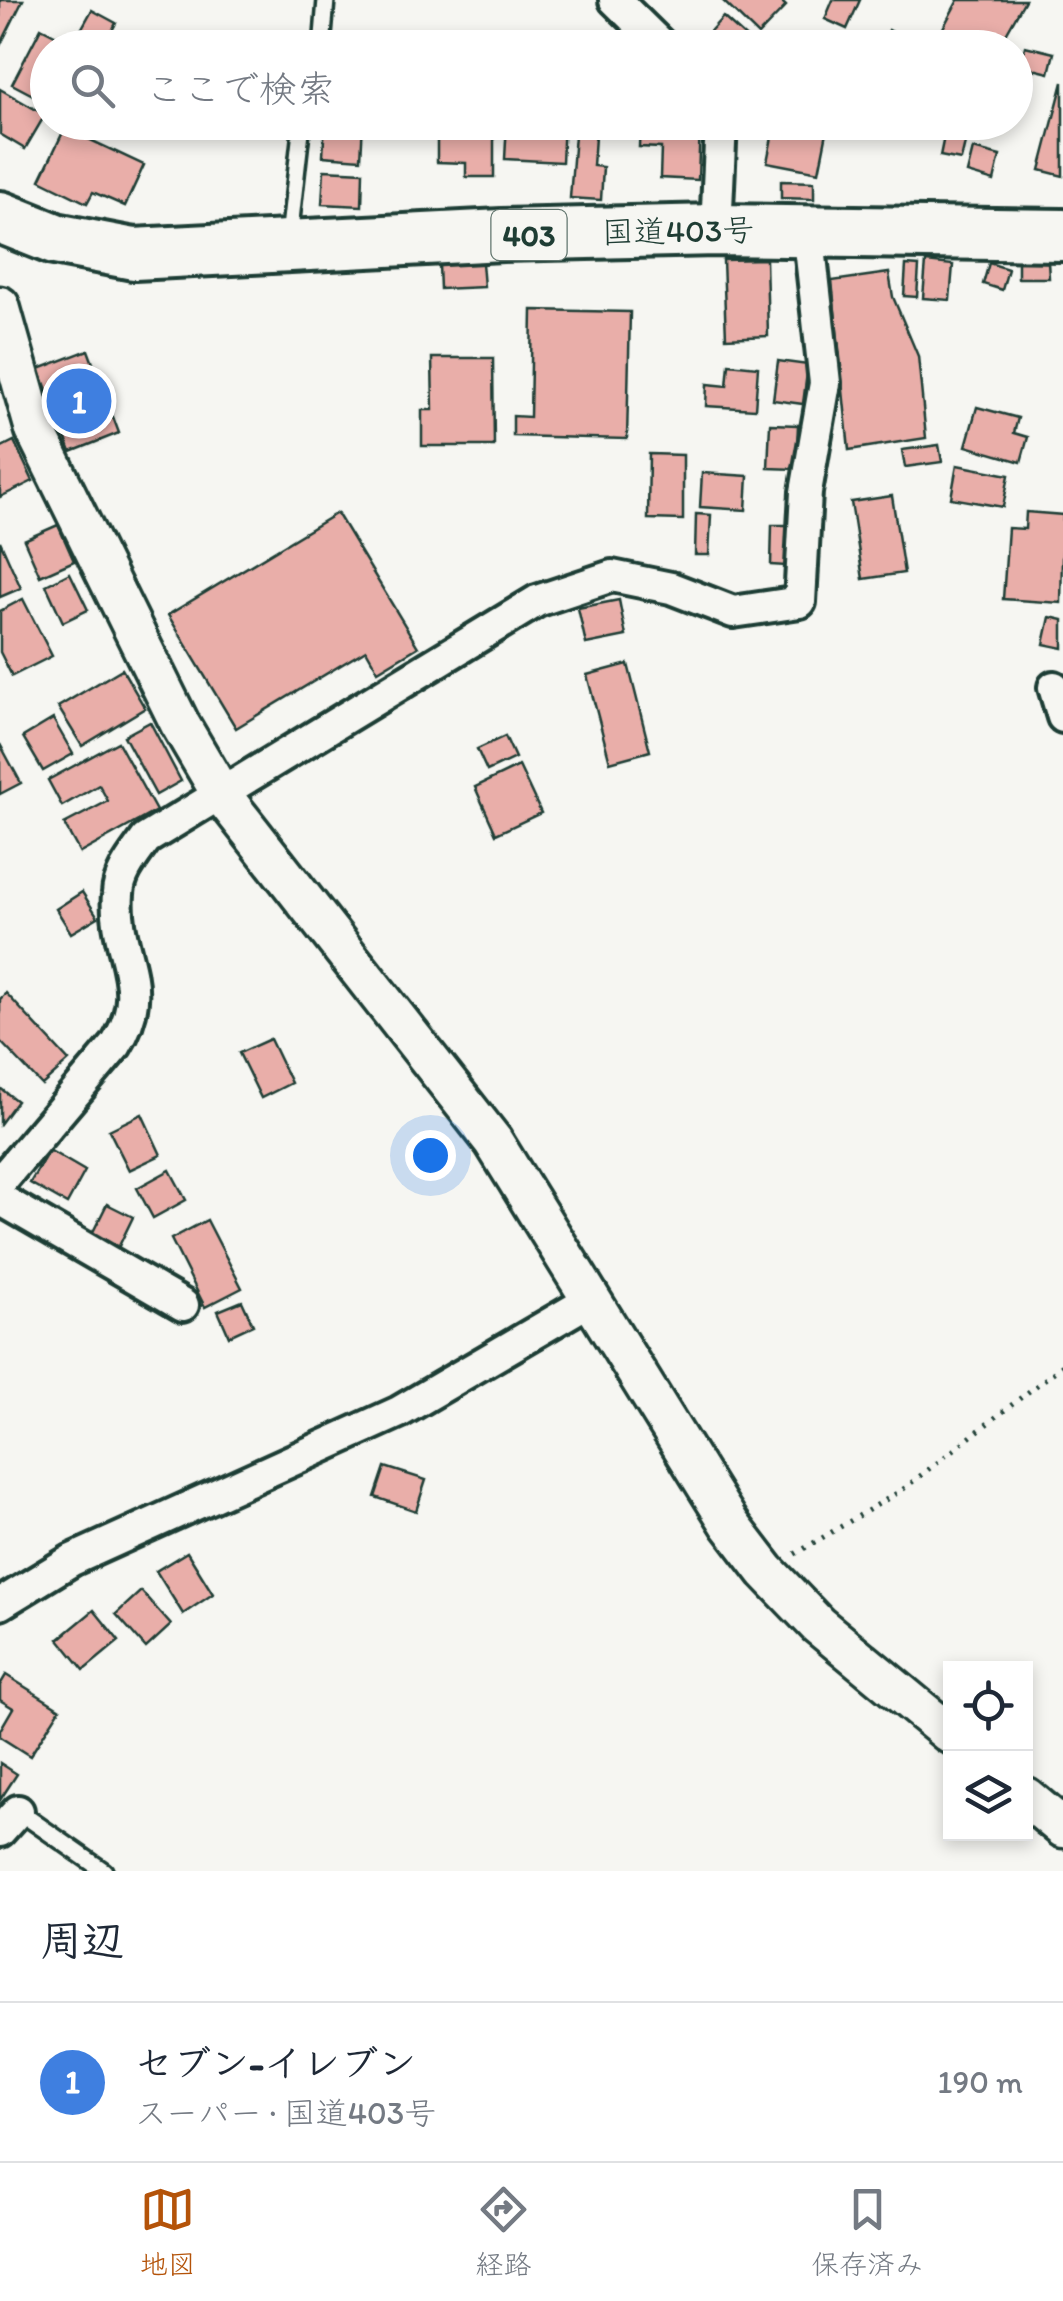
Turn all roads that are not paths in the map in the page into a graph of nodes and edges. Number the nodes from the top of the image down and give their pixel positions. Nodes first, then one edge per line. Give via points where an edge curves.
1 (326, 0) edge
2 (616, 0) edge
3 (324, 30) edge
4 (646, 30) edge
5 (300, 140) edge
6 (719, 140) edge
7 (0, 217) edge
8 (808, 229) junction
9 (716, 230) junction
10 (1063, 235) edge
11 (289, 244) junction
12 (0, 306) edge
13 (1054, 687) dead end
14 (1063, 717) edge
15 (222, 794) junction
16 (0, 1182) edge
17 (0, 1199) edge
18 (592, 1298) junction
19 (182, 1304) dead end
20 (0, 1604) edge
21 (943, 1728) edge
22 (1033, 1803) edge
23 (9, 1821) edge
24 (1063, 1828) edge
25 (104, 1871) edge

1 - 3 lane
2 - 4 street
5 - 11 lane
6 - 9 street
7 - 11 highway, 国道403号 / 403 via 55,238 134,254
8 - 9 highway, 国道403号 / 403
8 - 10 highway, 国道403号 / 403
8 - 15 street via 825,383 806,492 800,602 733,612 671,588 612,576 574,588 537,601
9 - 11 highway, 国道403号 / 403
12 - 15 street via 35,430 180,724
13 - 14 street
15 - 16 street via 146,840 126,866 118,891 134,994 130,1022
15 - 18 street via 493,1141
17 - 19 street
18 - 20 street via 399,1412 72,1560
18 - 21 street via 730,1524 766,1570 818,1625
22 - 24 street
23 - 25 lane

